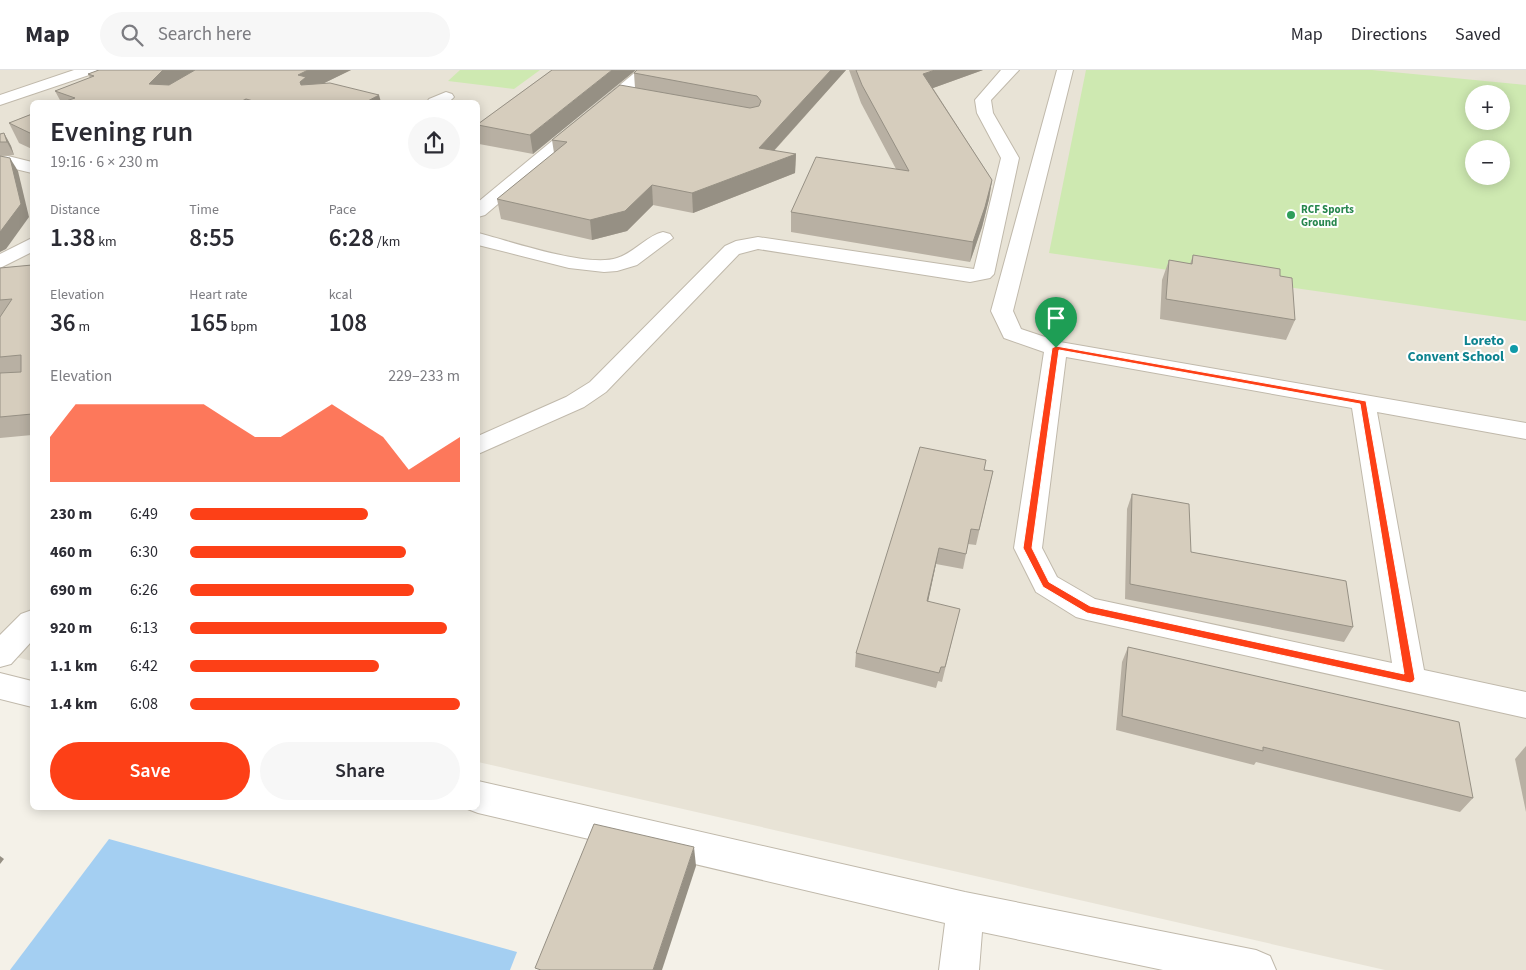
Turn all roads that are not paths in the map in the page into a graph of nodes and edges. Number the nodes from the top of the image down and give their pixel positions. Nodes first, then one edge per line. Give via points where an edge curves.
1 (51, 70) edge
2 (90, 70) edge
3 (648, 70) edge
4 (1011, 70) edge
5 (1065, 70) edge
6 (66, 78) junction
7 (618, 95) junction
8 (637, 98) edge
9 (0, 100) edge
10 (0, 162) edge
11 (30, 167) edge
12 (480, 210) edge
13 (663, 238) dead end
14 (480, 239) edge
15 (30, 245) edge
16 (0, 262) edge
17 (1056, 348) junction
18 (1363, 402) junction
19 (1526, 431) edge
20 (480, 445) edge
21 (30, 624) edge
22 (0, 655) edge
23 (1410, 679) junction
24 (0, 686) edge
25 (30, 694) edge
26 (1526, 705) edge
27 (480, 797) edge
28 (965, 910) junction
29 (960, 970) edge
30 (1256, 970) edge

1 - 6 street
2 - 6 street
3 - 7 street
4 - 20 street via 983,100 985,113 1010,158 984,274 970,276 758,243 743,244 732,250 598,387 575,402
5 - 17 street via 1002,311 1012,333
6 - 9 street
7 - 8 street
7 - 12 street
10 - 11 street
13 - 14 street via 629,260 616,265 593,266
15 - 16 street
17 - 18 street
17 - 23 street via 1028,548 1046,584 1087,609
18 - 19 street
18 - 23 street
21 - 22 street
23 - 26 street
24 - 25 street
27 - 28 street
28 - 29 street
28 - 30 street

